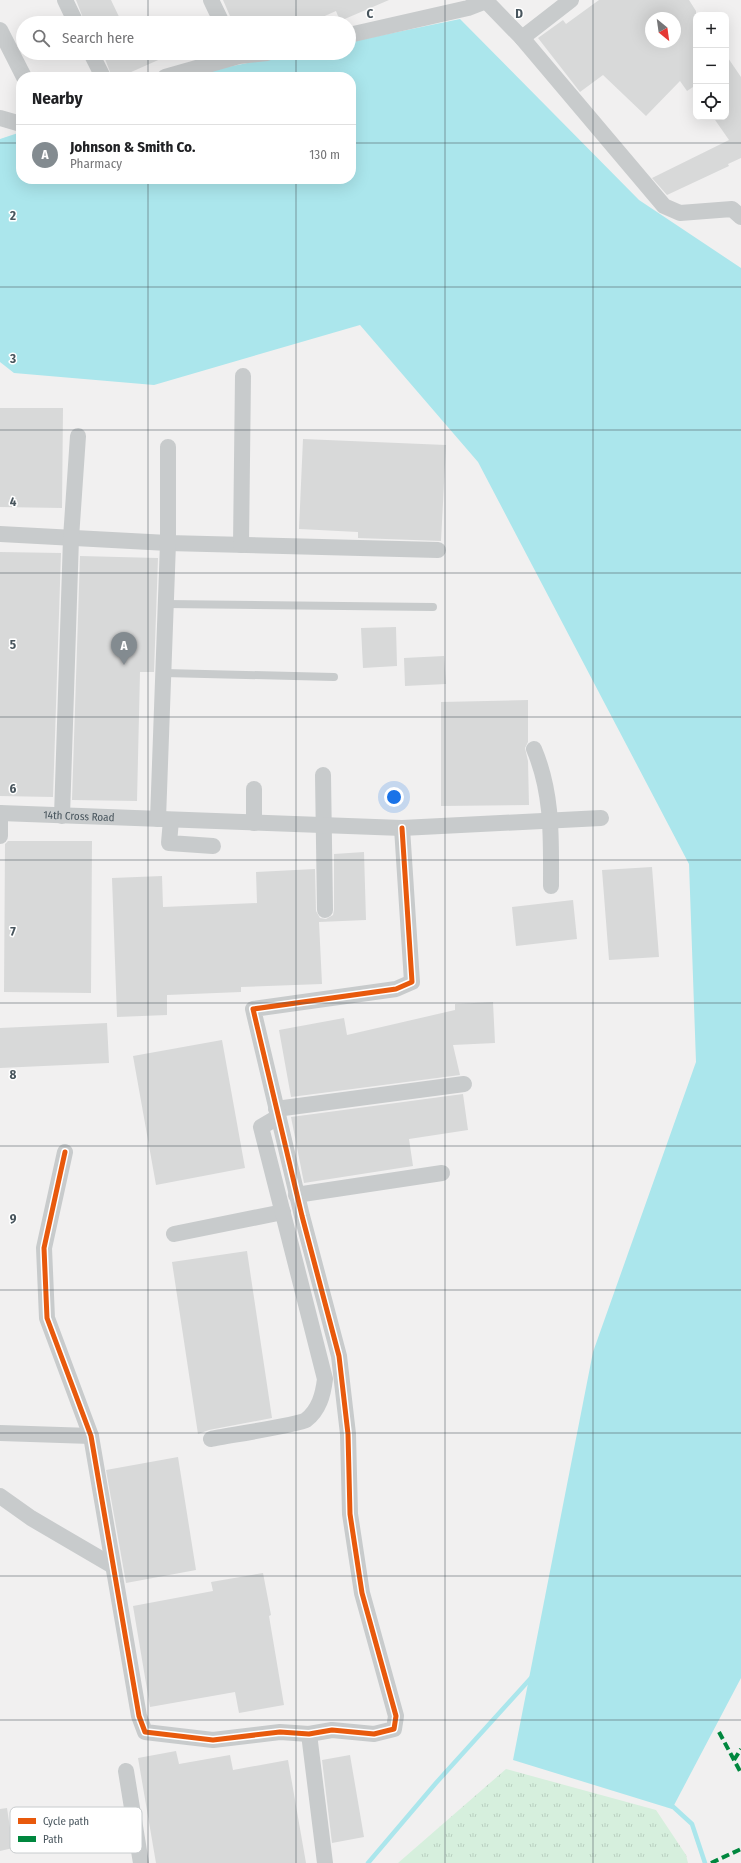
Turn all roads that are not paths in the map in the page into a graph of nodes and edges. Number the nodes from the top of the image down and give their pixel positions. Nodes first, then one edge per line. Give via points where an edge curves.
1 (65, 0) edge
2 (210, 0) edge
3 (571, 0) edge
4 (486, 1) edge
5 (73, 16) edge
6 (218, 16) edge
7 (0, 30) edge
8 (356, 32) edge
9 (522, 38) junction
10 (94, 60) edge
11 (221, 60) edge
12 (21, 72) edge
13 (100, 72) edge
14 (182, 72) edge
15 (0, 118) edge
16 (16, 123) edge
17 (738, 211) edge
18 (243, 376) dead end
19 (78, 436) dead end
20 (168, 447) dead end
21 (0, 534) edge
22 (72, 538) junction
23 (168, 542) junction
24 (241, 545) junction
25 (438, 550) dead end
26 (166, 604) junction
27 (432, 607) dead end
28 (164, 673) junction
29 (334, 677) dead end
30 (534, 749) dead end
31 (323, 775) dead end
32 (254, 789) dead end
33 (0, 813) edge
34 (62, 816) junction
35 (601, 818) dead end
36 (165, 820) junction
37 (551, 820) junction
38 (254, 823) junction
39 (324, 826) junction
40 (402, 828) junction
41 (0, 836) edge
42 (213, 846) dead end
43 (551, 886) dead end
44 (325, 910) dead end
45 (464, 1084) dead end
46 (277, 1113) junction
47 (65, 1152) dead end
48 (442, 1173) dead end
49 (296, 1194) junction
50 (283, 1212) junction
51 (174, 1234) dead end
52 (0, 1433) edge
53 (91, 1436) junction
54 (211, 1439) dead end
55 (0, 1496) edge
56 (113, 1566) junction
57 (308, 1734) junction
58 (126, 1771) dead end
59 (132, 1807) edge
60 (139, 1853) edge
61 (141, 1863) edge
62 (324, 1863) edge

1 - 5 street
2 - 6 street
3 - 9 street
4 - 8 street via 468,8
4 - 9 street
7 - 12 street
9 - 17 street via 664,206 680,213
10 - 13 street
11 - 14 street
15 - 16 street
18 - 24 street
19 - 22 street
20 - 23 street
21 - 22 street
22 - 23 street
22 - 34 street
23 - 24 street
23 - 26 street
24 - 25 street
26 - 27 lane
26 - 28 street
28 - 29 lane
28 - 36 street
30 - 37 street via 547,787
31 - 39 street
32 - 38 street
33 - 34 street, 14th Cross Road
33 - 41 street
34 - 36 street, 14th Cross Road
35 - 37 street, 14th Cross Road
36 - 38 street, 14th Cross Road
36 - 42 street via 169,843
37 - 40 street, 14th Cross Road
37 - 43 street
38 - 39 street, 14th Cross Road
39 - 40 street, 14th Cross Road
39 - 44 street
40 - 46 street via 412,982 396,989 253,1009
45 - 46 street
46 - 49 street
46 - 50 street via 261,1127
47 - 53 street via 44,1248 47,1318
48 - 49 street
49 - 57 street via 339,1356 348,1434 350,1514 362,1592 396,1716 394,1729 374,1734 332,1730
50 - 51 street
50 - 54 street via 325,1380 323,1395 316,1409 305,1421
52 - 53 street
53 - 56 street
55 - 56 street via 31,1518
56 - 57 street via 139,1716 145,1732 212,1740 280,1732
57 - 62 street
58 - 59 street
60 - 61 street

